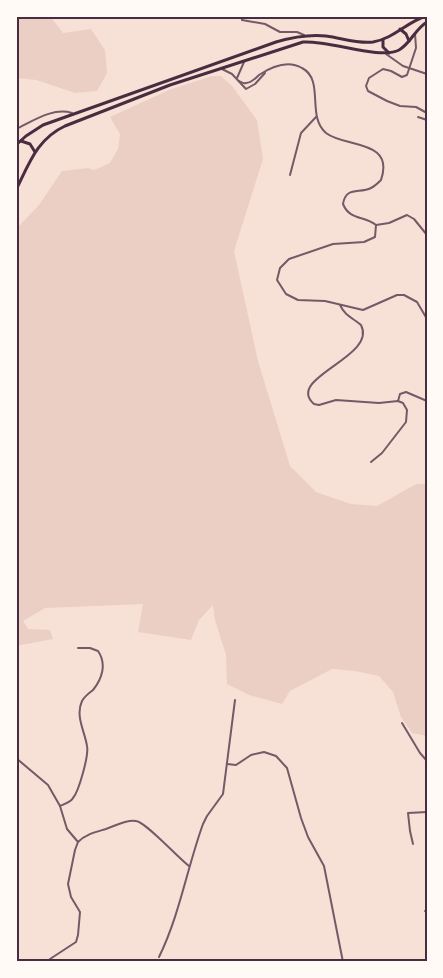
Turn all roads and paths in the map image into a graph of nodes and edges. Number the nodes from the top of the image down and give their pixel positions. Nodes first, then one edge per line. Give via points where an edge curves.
1 (242, 16) edge
2 (426, 16) edge
3 (427, 22) edge
4 (400, 30) junction
5 (415, 33) junction
6 (304, 35) junction
7 (383, 39) junction
8 (409, 41) junction
9 (387, 53) junction
10 (245, 61) junction
11 (408, 68) junction
12 (221, 69) junction
13 (266, 71) junction
14 (427, 74) edge
15 (238, 80) junction
16 (427, 113) edge
17 (75, 115) junction
18 (316, 117) junction
19 (418, 117) dead end
20 (427, 120) edge
21 (16, 129) edge
22 (20, 141) junction
23 (16, 146) edge
24 (35, 152) junction
25 (290, 175) dead end
26 (16, 190) edge
27 (376, 225) junction
28 (427, 235) edge
29 (340, 305) junction
30 (427, 319) edge
31 (398, 400) junction
32 (427, 401) edge
33 (371, 462) dead end
34 (78, 648) dead end
35 (236, 700) dead end
36 (402, 723) dead end
37 (16, 758) edge
38 (427, 761) edge
39 (227, 764) junction
40 (60, 806) junction
41 (427, 812) edge
42 (78, 842) junction
43 (413, 844) dead end
44 (190, 866) junction
45 (158, 957) dead end
46 (50, 959) dead end
47 (343, 962) edge

1 - 6 street via 242,20 265,24 280,32
2 - 4 main road
3 - 5 main road
4 - 7 main road
4 - 8 main road
5 - 8 main road
5 - 11 street via 416,48
6 - 7 main road via 366,42
6 - 17 main road via 150,86
7 - 9 main road
8 - 9 main road via 402,48
9 - 10 main road via 312,41
9 - 11 street
10 - 12 main road
10 - 15 street
11 - 14 street
11 - 16 street via 404,77 385,69 378,71 369,78 366,88 387,101 400,106 416,106
12 - 15 street
12 - 24 main road via 65,126 49,135
13 - 15 street via 248,83
13 - 15 street via 248,89
13 - 18 street via 290,65 306,70 313,84
17 - 21 street via 55,112
17 - 22 main road via 43,125
18 - 25 street via 301,133
18 - 27 street via 330,136 362,145 380,157 384,166 381,180 370,188 347,193 343,204 350,214
19 - 20 street
22 - 23 main road
22 - 24 main road via 30,144
24 - 26 main road
27 - 28 street via 390,223 407,214
27 - 29 street via 377,234 369,241 333,244 289,259 280,268 277,280 291,298
29 - 30 street via 363,310 404,295 417,302
29 - 31 street via 348,317 361,325 364,335 346,357 312,383 308,398 319,405 336,400 379,403
31 - 32 street via 400,394 406,392
31 - 33 street via 407,410 406,422
34 - 40 street via 98,651 102,658 102,674 82,700 80,708 88,757 73,798
35 - 39 street
36 - 38 street
37 - 40 street via 48,785
39 - 44 street via 223,794 203,824
39 - 47 street via 236,765 251,755 264,752 276,756 287,768 308,837 324,866
40 - 42 street via 67,829
41 - 43 street via 408,813
42 - 44 street via 87,835 136,820
42 - 46 street via 68,884 80,912 78,935 76,942
44 - 45 street via 169,936

